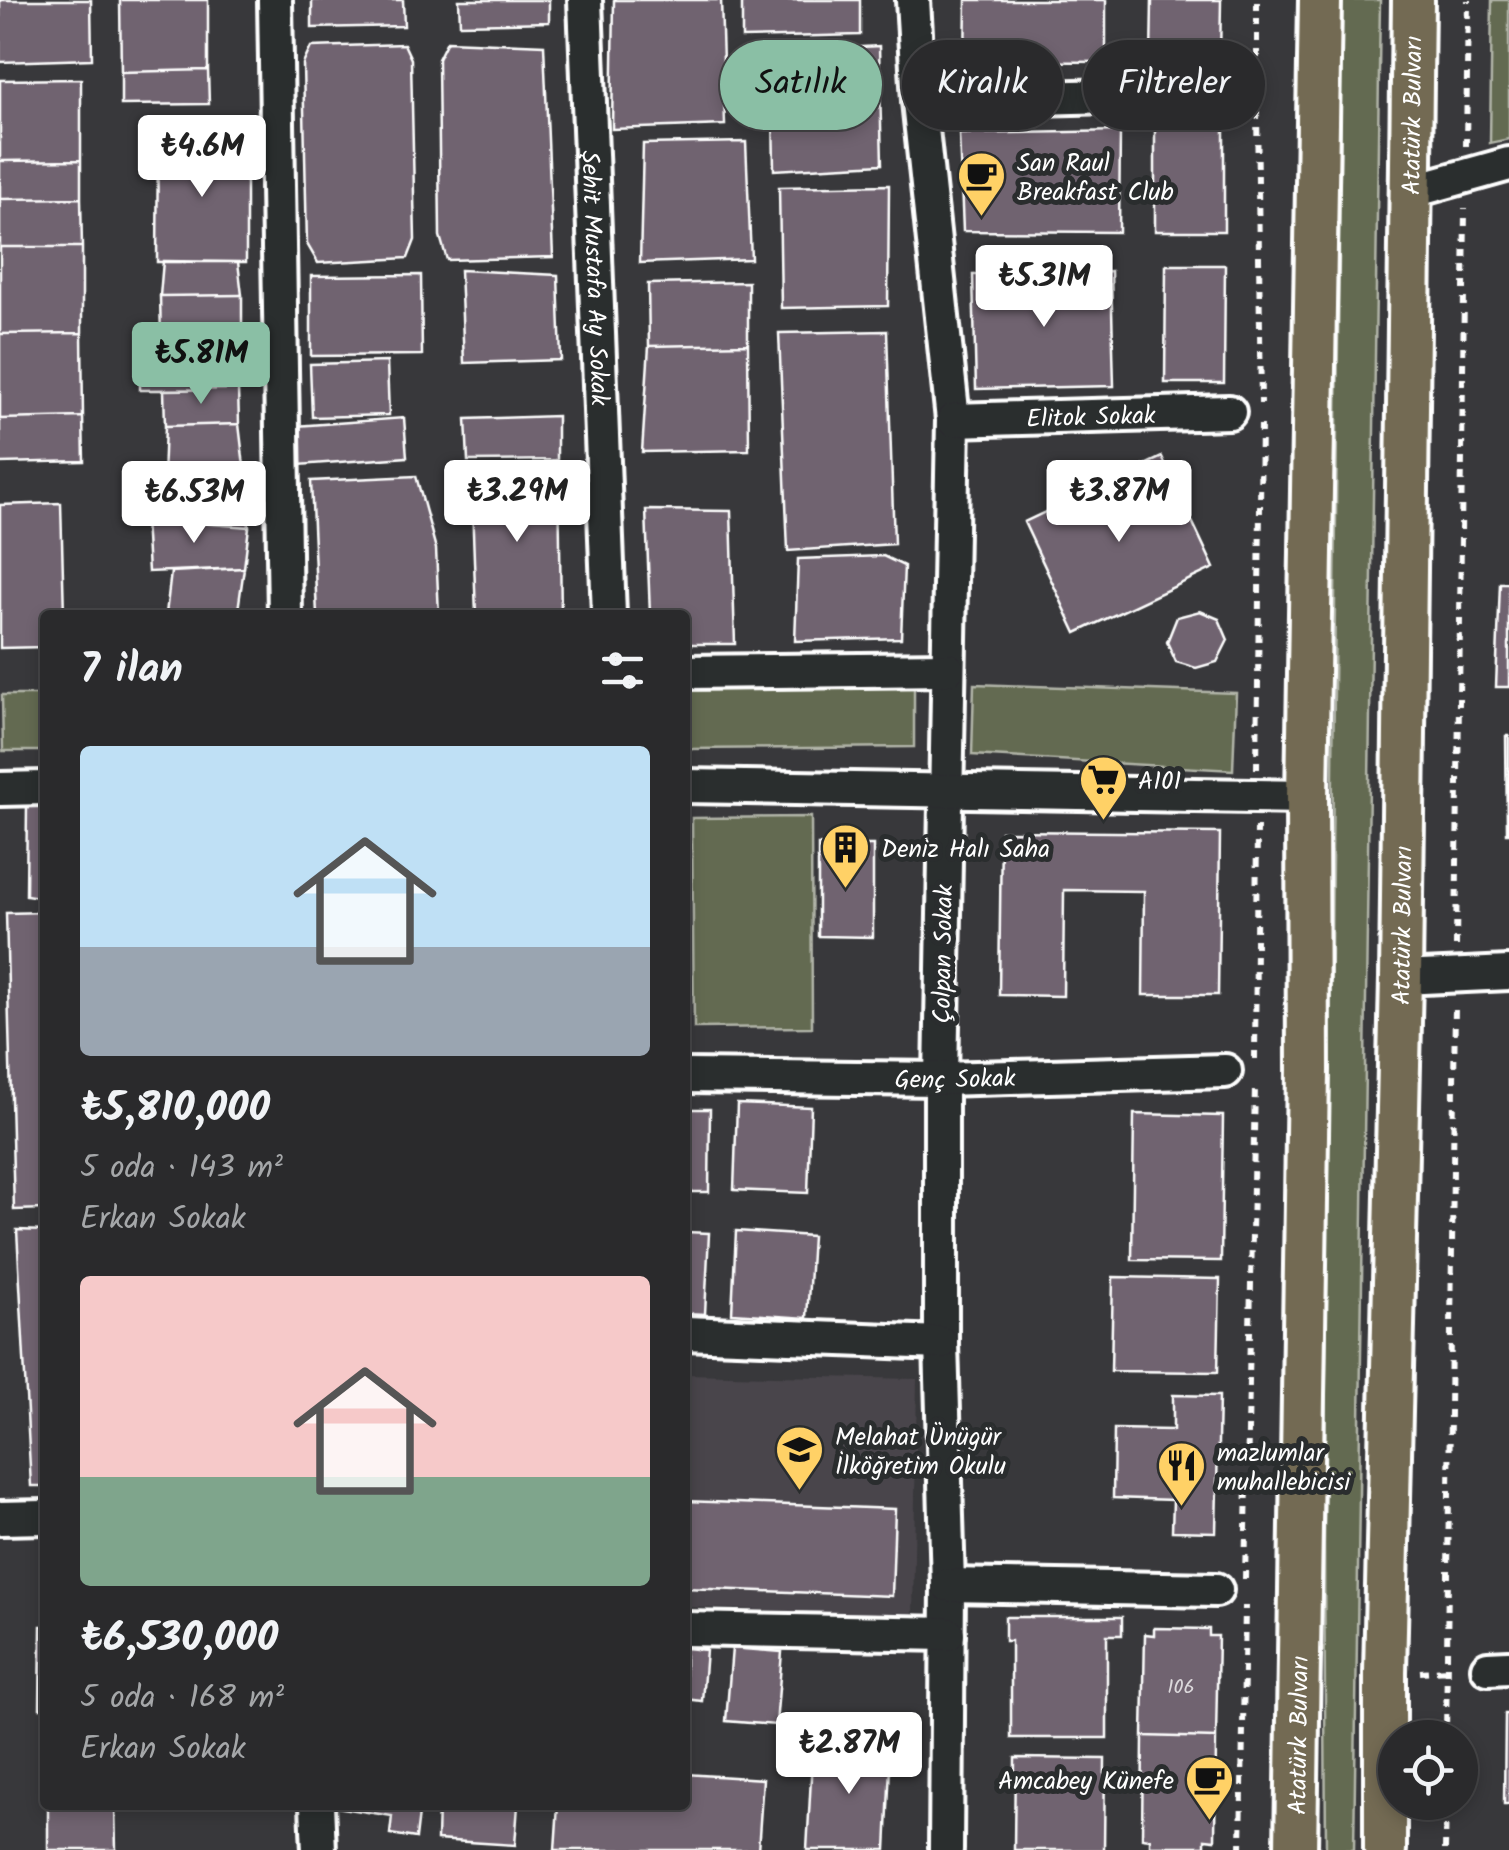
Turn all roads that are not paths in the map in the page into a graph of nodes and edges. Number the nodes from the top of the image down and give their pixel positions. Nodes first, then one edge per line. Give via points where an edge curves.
1 (275, 0) edge
2 (585, 0) edge
3 (913, 0) edge
4 (1320, 0) edge
5 (1413, 0) edge
6 (915, 40) edge
7 (922, 130) edge
8 (1509, 164) edge
9 (1412, 190) junction
10 (1229, 412) dead end
11 (953, 420) junction
12 (285, 610) edge
13 (609, 610) edge
14 (948, 669) junction
15 (690, 672) edge
16 (690, 786) edge
17 (40, 788) edge
18 (0, 789) edge
19 (944, 789) junction
20 (1307, 797) junction
21 (1509, 973) edge
22 (1401, 978) junction
23 (1224, 1071) dead end
24 (690, 1076) edge
25 (941, 1079) junction
26 (690, 1334) edge
27 (941, 1343) junction
28 (40, 1517) edge
29 (0, 1518) edge
30 (948, 1584) junction
31 (1216, 1590) dead end
32 (690, 1630) edge
33 (948, 1634) junction
34 (317, 1810) edge
35 (319, 1850) edge
36 (946, 1850) edge
37 (1296, 1850) edge
38 (1385, 1850) edge

1 - 12 street
2 - 13 street, Şehit Mustafa Ay Sokak
3 - 6 street, Çolpan Sokak
4 - 20 main road, Atatürk Bulvarı
5 - 9 main road, Atatürk Bulvarı
7 - 11 street, Çolpan Sokak
8 - 9 street
9 - 22 main road, Atatürk Bulvarı
10 - 11 street, Elitok Sokak
11 - 14 street, Çolpan Sokak
14 - 15 street
14 - 19 street, Çolpan Sokak
16 - 19 street
17 - 18 street
19 - 20 street
19 - 25 street, Çolpan Sokak
20 - 37 main road, Atatürk Bulvarı
21 - 22 street
22 - 38 main road, Atatürk Bulvarı
23 - 25 street, Genç Sokak
24 - 25 street, Genç Sokak
25 - 27 street, Çolpan Sokak
26 - 27 street
27 - 30 street, Çolpan Sokak
28 - 29 street
30 - 31 street
30 - 33 street, Çolpan Sokak
32 - 33 street
33 - 36 street, Çolpan Sokak
34 - 35 street

